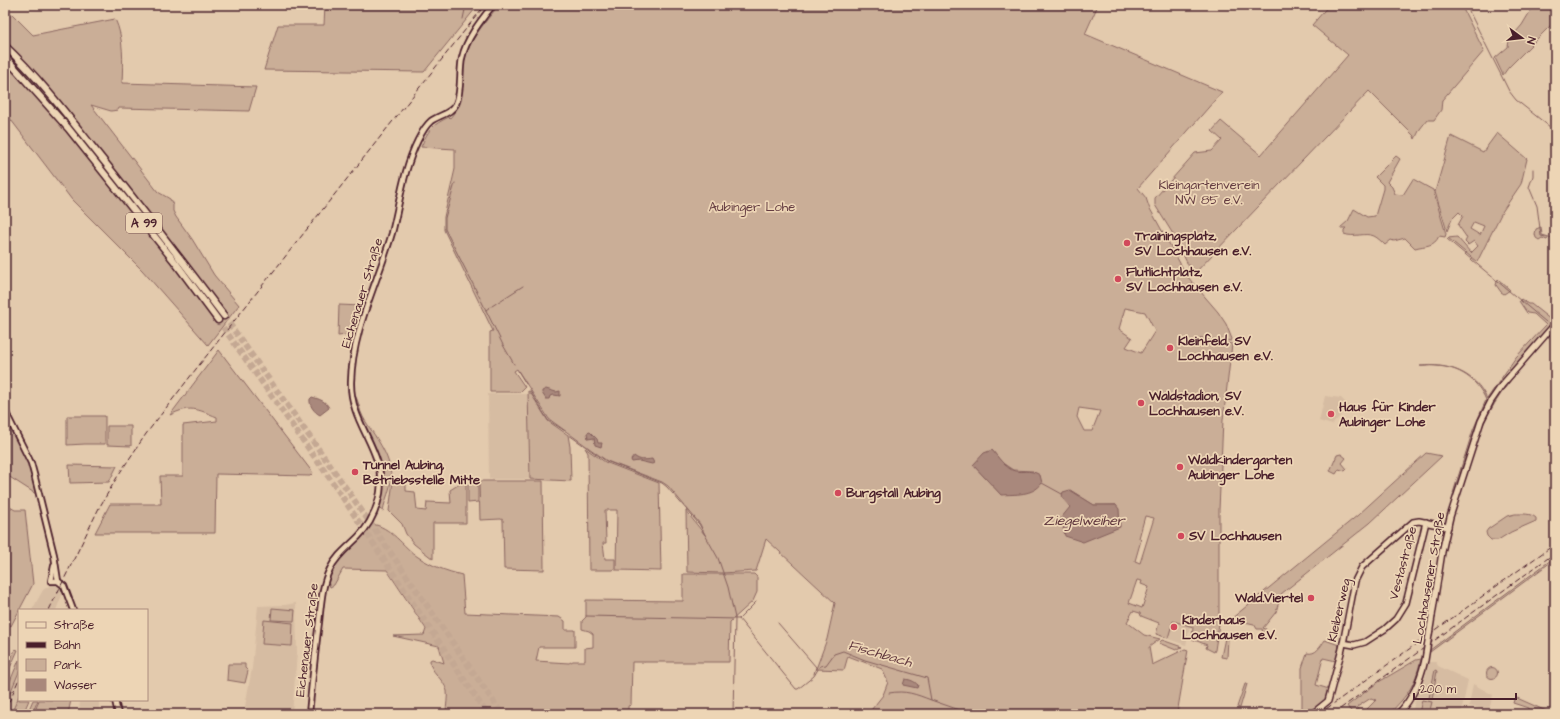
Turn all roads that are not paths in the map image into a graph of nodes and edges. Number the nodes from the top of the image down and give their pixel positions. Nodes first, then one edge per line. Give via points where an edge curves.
1 (493, 5) edge
2 (5, 46) edge
3 (5, 57) edge
4 (224, 316) tunnel mouth
5 (218, 320) tunnel mouth
6 (1555, 324) edge
7 (5, 411) edge
8 (1426, 522) junction
9 (1448, 527) junction
10 (54, 563) junction
11 (58, 581) junction
12 (73, 609) edge
13 (1343, 643) junction
14 (115, 701) edge
15 (118, 714) edge
16 (309, 714) edge
17 (939, 714) edge
18 (952, 714) edge
19 (1312, 714) edge
20 (1398, 714) edge

1 - 16 street, Eichenauer Straße via 463,54 456,104 450,112 428,124 412,154 392,234 363,319 352,368 352,396 359,422 377,458 380,490 371,519 337,558 326,576 320,607
2 - 4 highway, A 99 via 36,78 134,198
3 - 5 highway, A 99 via 61,119
6 - 9 main road, Lochhausener Straße via 1502,385 1487,409 1477,431
7 - 10 street via 31,463
8 - 9 main road
8 - 13 main road, Kleiberweg via 1413,522 1362,567 1356,580
8 - 13 main road, Vestastraße via 1406,603 1396,619 1365,642 1354,645
9 - 20 main road, Lochhausener Straße, bridge via 1425,660 1417,688
10 - 11 street
10 - 11 street via 51,581
11 - 12 street via 64,586
13 - 19 main road, Kleiberweg via 1328,701
14 - 15 street
17 - 18 main road

